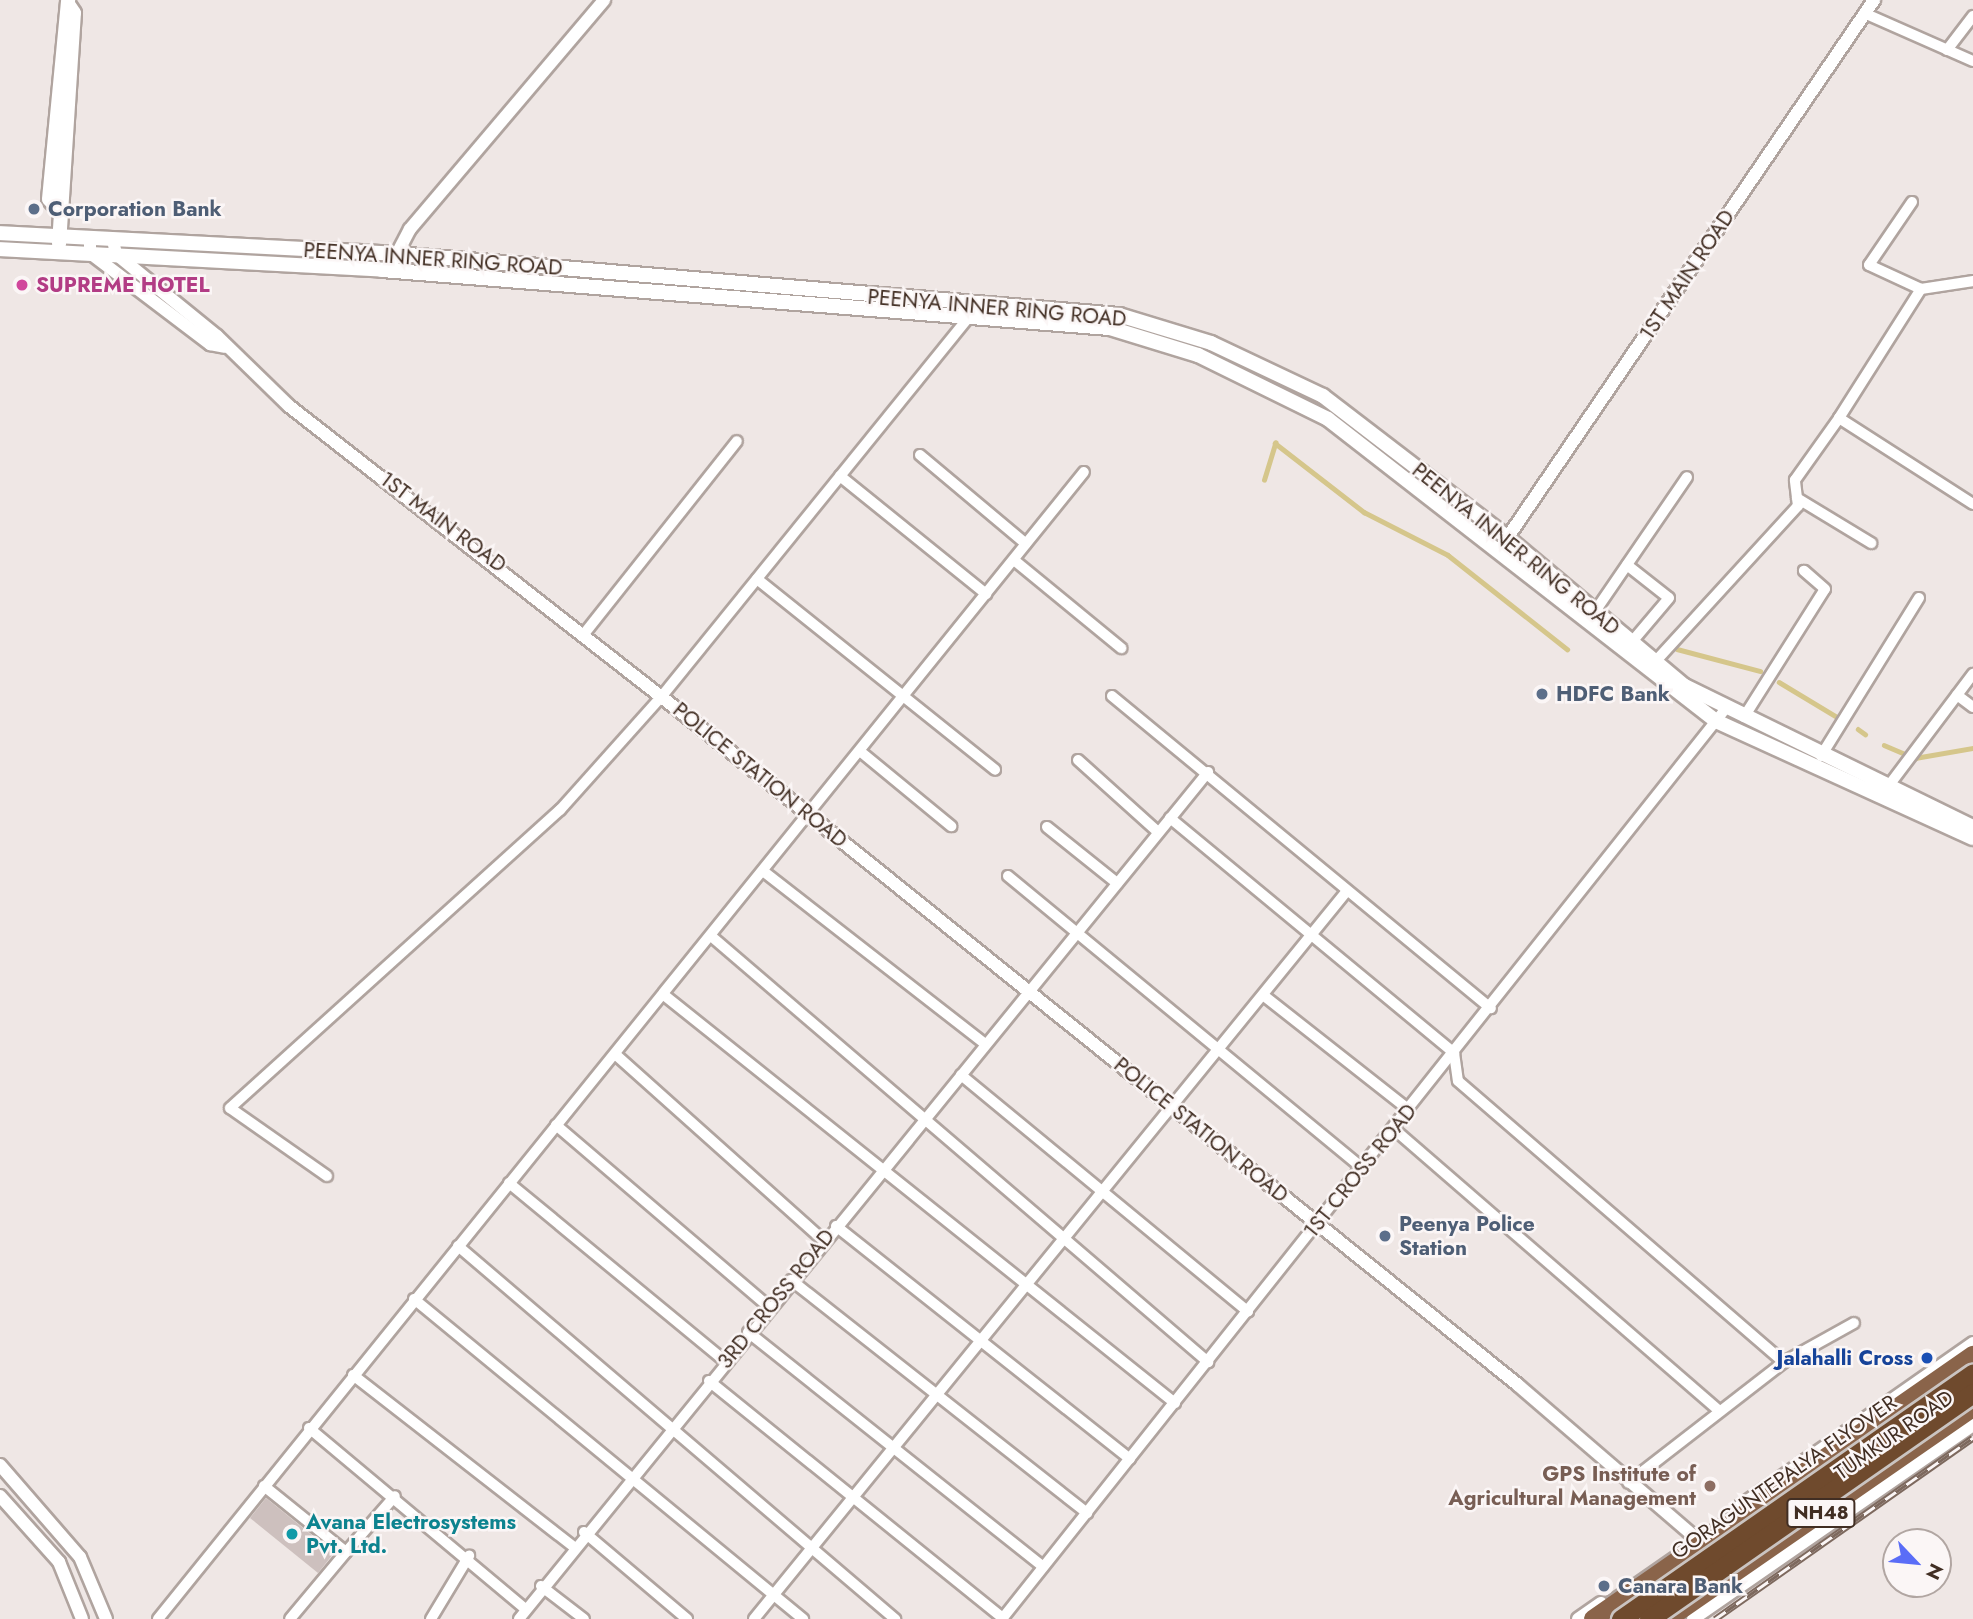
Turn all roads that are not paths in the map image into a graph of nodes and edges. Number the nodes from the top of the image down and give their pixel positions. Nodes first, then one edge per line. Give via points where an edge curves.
1 (604, 0) edge
2 (1874, 0) edge
3 (68, 2) edge
4 (1864, 13) junction
5 (1973, 16) edge
6 (1947, 50) junction
7 (1973, 61) edge
8 (1912, 202) dead end
9 (0, 233) edge
10 (58, 236) junction
11 (90, 246) junction
12 (115, 247) junction
13 (0, 249) edge
14 (60, 253) junction
15 (397, 254) junction
16 (421, 257) junction
17 (388, 271) junction
18 (412, 273) junction
19 (1973, 281) edge
20 (1921, 289) junction
21 (968, 318) junction
22 (225, 347) junction
23 (1839, 418) junction
24 (737, 441) dead end
25 (920, 455) dead end
26 (1084, 472) dead end
27 (840, 476) junction
28 (1687, 477) dead end
29 (1797, 498) junction
30 (1973, 504) edge
31 (1508, 538) junction
32 (1871, 543) dead end
33 (1026, 544) junction
34 (1499, 550) junction
35 (1014, 559) junction
36 (1627, 565) junction
37 (1804, 571) dead end
38 (757, 579) junction
39 (986, 594) junction
40 (1919, 598) dead end
41 (1596, 610) junction
42 (584, 634) junction
43 (1631, 643) junction
44 (1121, 648) dead end
45 (1654, 663) junction
46 (1973, 674) edge
47 (906, 694) junction
48 (1957, 695) junction
49 (662, 696) junction
50 (1112, 696) dead end
51 (1973, 707) edge
52 (1726, 708) junction
53 (1744, 717) junction
54 (1716, 721) junction
55 (861, 752) junction
56 (1821, 756) junction
57 (1078, 760) dead end
58 (995, 770) dead end
59 (1208, 772) junction
60 (1887, 788) junction
61 (810, 815) junction
62 (1170, 818) junction
63 (951, 826) dead end
64 (1047, 827) dead end
65 (1973, 827) edge
66 (1158, 832) junction
67 (1973, 838) edge
68 (763, 871) junction
69 (1008, 876) dead end
70 (1117, 883) junction
71 (1347, 891) junction
72 (1076, 933) junction
73 (1311, 935) junction
74 (711, 936) junction
75 (1028, 991) junction
76 (664, 995) junction
77 (1263, 995) junction
78 (1490, 1008) junction
79 (985, 1044) junction
80 (1217, 1051) junction
81 (1454, 1053) junction
82 (615, 1054) junction
83 (961, 1074) junction
84 (1172, 1107) junction
85 (1409, 1110) junction
86 (922, 1121) junction
87 (556, 1125) junction
88 (1394, 1129) junction
89 (1362, 1167) junction
90 (883, 1168) junction
91 (327, 1176) dead end
92 (509, 1183) junction
93 (1102, 1192) junction
94 (1318, 1224) junction
95 (836, 1226) junction
96 (824, 1241) junction
97 (1061, 1241) junction
98 (458, 1246) junction
99 (791, 1280) junction
100 (1028, 1283) junction
101 (414, 1299) junction
102 (769, 1307) junction
103 (1248, 1312) junction
104 (1854, 1323) dead end
105 (748, 1332) junction
106 (979, 1343) junction
107 (1973, 1343) edge
108 (1973, 1355) edge
109 (725, 1362) junction
110 (1208, 1362) junction
111 (1784, 1362) junction
112 (1973, 1373) edge
113 (353, 1375) junction
114 (709, 1381) junction
115 (1973, 1393) edge
116 (934, 1398) junction
117 (1175, 1403) junction
118 (1973, 1408) edge
119 (1718, 1410) junction
120 (672, 1425) junction
121 (1973, 1425) edge
122 (309, 1428) junction
123 (895, 1446) junction
124 (1130, 1459) junction
125 (0, 1465) edge
126 (629, 1479) junction
127 (1628, 1483) junction
128 (264, 1486) junction
129 (0, 1496) edge
130 (395, 1496) junction
131 (853, 1496) junction
132 (1087, 1513) junction
133 (584, 1532) junction
134 (1699, 1540) junction
135 (573, 1546) junction
136 (812, 1547) junction
137 (346, 1552) junction
138 (468, 1556) junction
139 (1044, 1567) junction
140 (1727, 1578) junction
141 (541, 1586) junction
142 (1630, 1593) junction
143 (773, 1595) junction
144 (523, 1607) junction
145 (1617, 1615) edge
146 (82, 1619) edge
147 (106, 1619) edge
148 (158, 1619) edge
149 (290, 1619) edge
150 (430, 1619) edge
151 (519, 1619) edge
152 (584, 1619) edge
153 (687, 1619) edge
154 (754, 1619) edge
155 (803, 1619) edge
156 (895, 1619) edge
157 (1002, 1619) edge
158 (1578, 1619) edge
159 (1593, 1619) edge
160 (1648, 1619) edge
161 (1668, 1619) edge
162 (1693, 1619) edge

1 - 15 street via 410,229
2 - 4 street, 1ST MAIN ROAD
3 - 10 main road via 49,199 58,209
4 - 6 street
4 - 31 street, 1ST MAIN ROAD
5 - 6 street
6 - 7 street
8 - 20 street via 1869,265
9 - 10 main road, PEENYA INNER RING ROAD
10 - 11 main road, PEENYA INNER RING ROAD
10 - 14 main road
11 - 12 main road, PEENYA INNER RING ROAD
11 - 14 main road, PEENYA INNER RING ROAD
11 - 22 street, 1ST MAIN ROAD via 210,344
12 - 15 main road, PEENYA INNER RING ROAD
12 - 17 main road, PEENYA INNER RING ROAD
12 - 22 street, 1ST MAIN ROAD
13 - 14 main road, PEENYA INNER RING ROAD
15 - 16 main road, PEENYA INNER RING ROAD
15 - 17 street
16 - 18 main road
16 - 31 main road, PEENYA INNER RING ROAD via 1119,315 1211,343 1323,396
17 - 18 main road, PEENYA INNER RING ROAD
18 - 21 main road, PEENYA INNER RING ROAD
19 - 20 street
20 - 23 street
21 - 27 street
21 - 34 main road, PEENYA INNER RING ROAD via 1110,328 1198,355 1328,419
22 - 42 street, 1ST MAIN ROAD via 289,407
23 - 29 street via 1795,480
23 - 30 street
24 - 42 street
25 - 33 street
26 - 33 street
27 - 38 street
27 - 39 street
28 - 36 street
29 - 32 street
29 - 45 street via 1798,506
31 - 34 street, 1ST MAIN ROAD
31 - 41 main road, PEENYA INNER RING ROAD
33 - 35 street
34 - 54 main road, PEENYA INNER RING ROAD
35 - 39 street
35 - 44 street
36 - 41 street
36 - 43 street via 1669,598
37 - 53 street via 1825,589
38 - 47 street
38 - 49 street
39 - 47 street
40 - 56 street
41 - 43 main road, PEENYA INNER RING ROAD
42 - 49 street, 1ST MAIN ROAD
43 - 45 main road, PEENYA INNER RING ROAD
45 - 52 main road, PEENYA INNER RING ROAD
46 - 48 street
47 - 55 street
47 - 58 street
48 - 51 street
48 - 60 street
49 - 61 street, POLICE STATION ROAD
49 - 91 street via 560,810 230,1108
50 - 59 street
52 - 53 main road, PEENYA INNER RING ROAD
52 - 54 street, 1ST CROSS ROAD
53 - 56 main road, PEENYA INNER RING ROAD
54 - 67 main road, PEENYA INNER RING ROAD
54 - 78 street, 1ST CROSS ROAD
55 - 61 street
55 - 63 street
56 - 60 main road, PEENYA INNER RING ROAD
57 - 66 street
59 - 62 street, 3RD CROSS ROAD
59 - 71 street
60 - 65 main road, PEENYA INNER RING ROAD
61 - 68 street
61 - 75 street, POLICE STATION ROAD
62 - 66 street, 3RD CROSS ROAD
62 - 73 street
64 - 70 street
66 - 70 street, 3RD CROSS ROAD
68 - 74 street
68 - 79 street
69 - 72 street
70 - 72 street, 3RD CROSS ROAD
71 - 73 street
71 - 78 street
72 - 75 street, 3RD CROSS ROAD
72 - 80 street
73 - 77 street
73 - 81 street
74 - 76 street
74 - 86 street
75 - 79 street, 3RD CROSS ROAD
75 - 84 street, POLICE STATION ROAD
76 - 82 street
76 - 90 street
77 - 80 street
77 - 85 street
78 - 81 street, 1ST CROSS ROAD
79 - 83 street, 3RD CROSS ROAD
80 - 84 street
80 - 89 street
81 - 85 street, 1ST CROSS ROAD
81 - 111 street via 1458,1081
82 - 87 street
82 - 96 street
83 - 86 street, 3RD CROSS ROAD
83 - 93 street
84 - 93 street
84 - 94 street, POLICE STATION ROAD
85 - 88 street, 1ST CROSS ROAD
86 - 90 street, 3RD CROSS ROAD
86 - 97 street
87 - 92 street
87 - 102 street
88 - 89 street, 1ST CROSS ROAD
88 - 119 street
89 - 94 street, 1ST CROSS ROAD
90 - 95 street, 3RD CROSS ROAD
90 - 100 street
92 - 98 street
92 - 109 street
93 - 97 street
93 - 103 street
94 - 103 street, 1ST CROSS ROAD
94 - 127 street, POLICE STATION ROAD
95 - 96 street, 3RD CROSS ROAD
95 - 106 street
96 - 99 street, 3RD CROSS ROAD
97 - 100 street
97 - 110 street
98 - 101 street
98 - 120 street
99 - 102 street, 3RD CROSS ROAD
99 - 116 street
100 - 106 street
100 - 117 street
101 - 113 street
101 - 126 street
102 - 105 street, 3RD CROSS ROAD
103 - 110 street, 1ST CROSS ROAD
104 - 111 street
105 - 109 street, 3RD CROSS ROAD
105 - 123 street
106 - 116 street
106 - 124 street
107 - 134 street
108 - 134 highway, TUMKUR ROAD / NH48
109 - 114 street, 3RD CROSS ROAD
110 - 117 street, 1ST CROSS ROAD
111 - 119 street
112 - 145 highway, GORAGUNTEPALYA FLYOVER, bridge
113 - 122 street
113 - 135 street
114 - 120 street, 3RD CROSS ROAD
114 - 131 street
115 - 160 highway, GORAGUNTEPALYA FLYOVER, bridge
116 - 123 street
116 - 132 street
117 - 124 street, 1ST CROSS ROAD
118 - 140 highway, TUMKUR ROAD / NH48
119 - 127 street
120 - 126 street, 3RD CROSS ROAD
120 - 136 street
121 - 162 street
122 - 128 street
122 - 130 street
123 - 131 street
123 - 139 street
124 - 132 street, 1ST CROSS ROAD
125 - 147 street via 80,1557
126 - 133 street, 3RD CROSS ROAD
126 - 143 street
127 - 134 street, POLICE STATION ROAD
128 - 137 street
128 - 148 street
129 - 146 street via 59,1562
130 - 137 street
130 - 138 street
131 - 136 street
131 - 157 street
132 - 139 street, 1ST CROSS ROAD
133 - 135 street, 3RD CROSS ROAD
133 - 153 street
134 - 140 street, POLICE STATION ROAD
134 - 142 highway, TUMKUR ROAD / NH48
134 - 158 street
135 - 141 street, 3RD CROSS ROAD
136 - 143 street
136 - 156 street
137 - 149 street
138 - 144 street
138 - 150 street
139 - 157 street, 1ST CROSS ROAD
140 - 161 highway, TUMKUR ROAD / NH48
141 - 144 street, 3RD CROSS ROAD
141 - 152 street
142 - 145 highway, TUMKUR ROAD / NH48
142 - 160 main road
143 - 154 street
143 - 155 street
144 - 151 street
145 - 159 highway, TUMKUR ROAD / NH48

